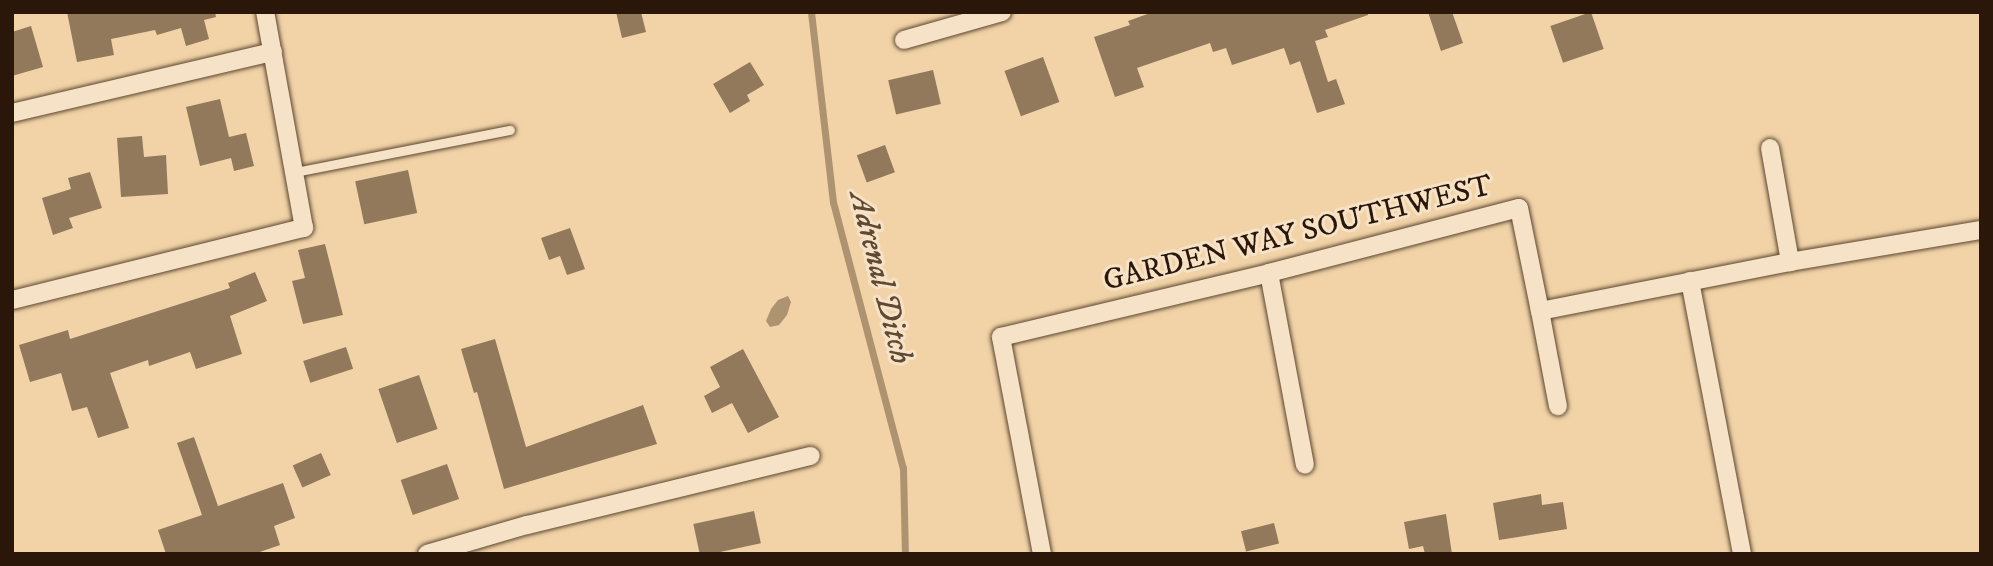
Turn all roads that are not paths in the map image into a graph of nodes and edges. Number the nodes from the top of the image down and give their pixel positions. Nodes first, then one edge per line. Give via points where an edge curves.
1 (265, 12) edge
2 (1002, 12) edge
3 (904, 40) dead end
4 (274, 52) junction
5 (12, 113) edge
6 (510, 130) dead end
7 (1770, 148) dead end
8 (295, 172) junction
9 (1981, 230) edge
10 (1790, 262) junction
11 (1269, 273) junction
12 (1690, 281) junction
13 (12, 300) edge
14 (1540, 311) junction
15 (1558, 406) dead end
16 (811, 456) dead end
17 (1305, 465) dead end
18 (427, 554) edge
19 (1042, 554) edge
20 (1742, 554) edge

1 - 4 street
2 - 3 street
4 - 5 street
4 - 8 street
6 - 8 lane
7 - 10 street
8 - 13 street via 304,228
9 - 10 street
10 - 12 street
11 - 14 street, GARDEN WAY SOUTHWEST via 1519,208
11 - 17 street
11 - 19 street, GARDEN WAY SOUTHWEST via 1001,337
12 - 14 street
12 - 20 street
14 - 15 street
16 - 18 street

